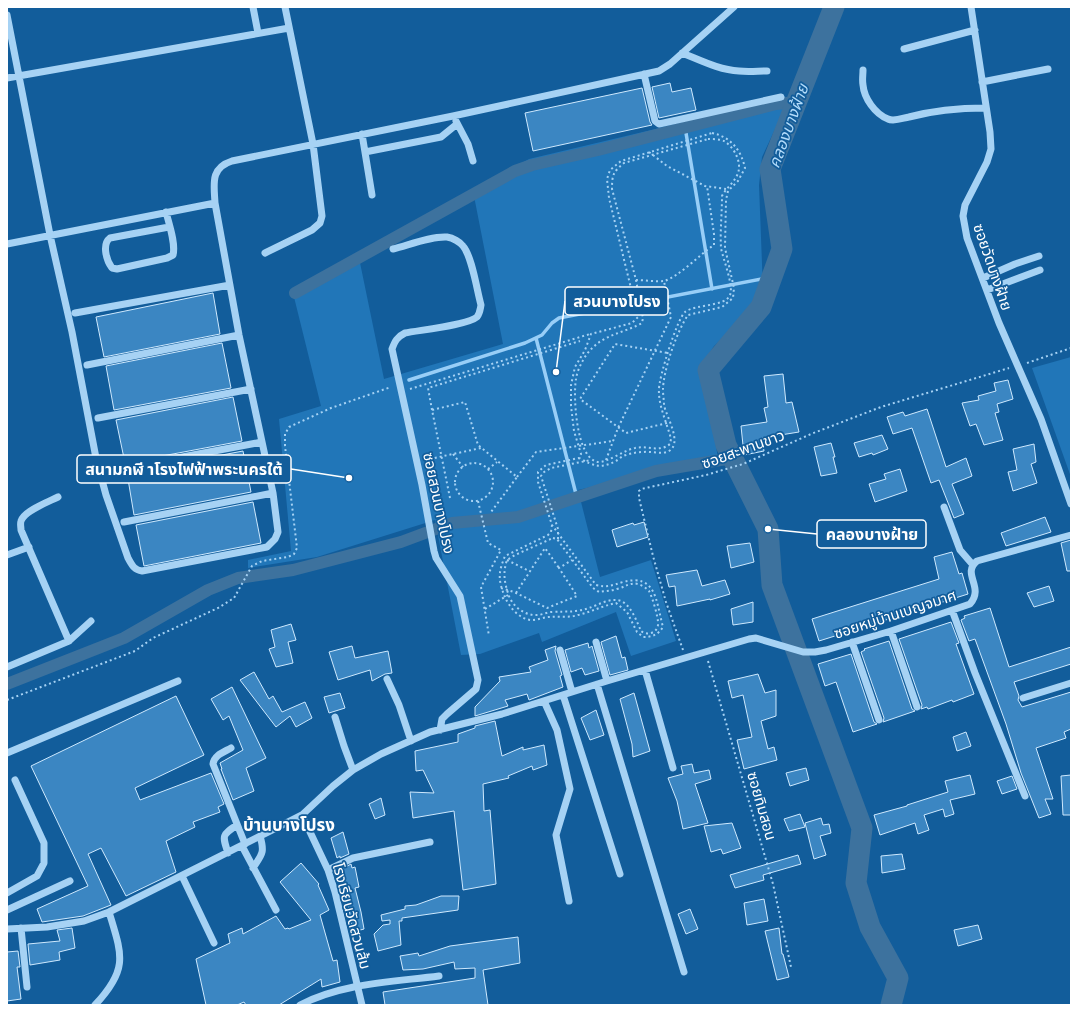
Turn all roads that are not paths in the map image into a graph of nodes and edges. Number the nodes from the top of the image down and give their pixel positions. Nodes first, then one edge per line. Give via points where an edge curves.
1 (253, 7) edge
2 (285, 7) edge
3 (734, 7) edge
4 (971, 7) edge
5 (7, 15) edge
6 (289, 28) junction
7 (974, 30) junction
8 (258, 34) junction
9 (904, 49) dead end
10 (682, 53) junction
11 (1048, 69) dead end
12 (864, 70) dead end
13 (767, 71) dead end
14 (644, 74) junction
15 (20, 75) junction
16 (7, 78) edge
17 (982, 82) junction
18 (781, 97) dead end
19 (986, 108) junction
20 (453, 116) junction
21 (458, 124) junction
22 (362, 134) junction
23 (313, 144) junction
24 (365, 152) junction
25 (473, 161) dead end
26 (372, 195) dead end
27 (215, 203) junction
28 (166, 212) junction
29 (169, 227) junction
30 (50, 235) junction
31 (7, 244) edge
32 (393, 249) dead end
33 (265, 254) dead end
34 (1039, 256) dead end
35 (1040, 270) dead end
36 (983, 278) junction
37 (230, 285) junction
38 (987, 290) junction
39 (75, 313) dead end
40 (239, 336) junction
41 (87, 365) dead end
42 (251, 389) junction
43 (98, 418) dead end
44 (262, 442) junction
45 (108, 471) dead end
46 (273, 494) junction
47 (58, 497) dead end
48 (1071, 504) edge
49 (944, 506) dead end
50 (124, 522) dead end
51 (1071, 535) edge
52 (29, 547) junction
53 (7, 555) edge
54 (973, 565) junction
55 (952, 610) junction
56 (91, 621) dead end
57 (891, 631) junction
58 (69, 641) junction
59 (596, 642) dead end
60 (852, 642) junction
61 (560, 650) dead end
62 (7, 667) edge
63 (645, 670) junction
64 (387, 679) dead end
65 (178, 680) dead end
66 (607, 681) junction
67 (1071, 683) edge
68 (597, 684) junction
69 (572, 692) junction
70 (563, 695) junction
71 (1023, 698) dead end
72 (544, 701) junction
73 (917, 707) dead end
74 (335, 717) dead end
75 (879, 720) dead end
76 (440, 730) junction
77 (411, 741) junction
78 (231, 748) dead end
79 (7, 753) edge
80 (673, 768) dead end
81 (353, 770) junction
82 (15, 780) dead end
83 (1026, 796) dead end
84 (302, 815) junction
85 (237, 825) junction
86 (260, 836) junction
87 (430, 842) dead end
88 (243, 845) junction
89 (228, 853) junction
90 (253, 868) junction
91 (328, 870) junction
92 (620, 874) dead end
93 (182, 876) junction
94 (70, 881) dead end
95 (7, 893) edge
96 (569, 901) dead end
97 (7, 910) edge
98 (276, 910) dead end
99 (109, 912) junction
100 (7, 928) edge
101 (21, 928) junction
102 (214, 943) dead end
103 (684, 972) dead end
104 (439, 976) dead end
105 (27, 987) dead end
106 (357, 987) junction
107 (95, 1005) edge
108 (300, 1005) edge
109 (362, 1005) edge

1 - 8 street
2 - 6 street
3 - 10 street
4 - 7 street, ซอยวัดบางฝ้าย
5 - 15 street
6 - 8 street
6 - 23 street
7 - 9 street
7 - 17 street, ซอยวัดบางฝ้าย
8 - 15 street
10 - 13 street via 727,70
10 - 14 street via 670,64
11 - 17 street
12 - 19 street via 865,94 871,105 888,119 896,120 953,108
14 - 18 street via 655,121 659,124
14 - 20 street
15 - 16 street
15 - 30 street
17 - 19 street, ซอยวัดบางฝ้าย
19 - 36 street, ซอยวัดบางฝ้าย via 991,149 965,205 963,216 967,238
20 - 21 street
20 - 22 street
21 - 24 street via 441,137
21 - 25 street
22 - 23 street
22 - 24 street
23 - 27 street via 225,163 214,178
23 - 33 street via 322,216 320,223 312,230
24 - 26 street
27 - 28 street
27 - 37 street
28 - 29 street
28 - 30 street
29 - 29 street via 110,238 105,245 109,265 117,269 168,258 174,250
30 - 31 street
30 - 46 street via 96,458 106,495 133,568 142,571 267,547 276,539 278,532
32 - 76 street, ซอยสวนบางโปรง via 437,238 449,237 456,240 468,255 481,305 476,318 406,333 394,341 392,349 436,558 460,596 478,680 476,689 442,719
34 - 36 street
35 - 38 street
36 - 38 street, ซอยวัดบางฝ้าย
37 - 39 street
37 - 40 street
38 - 48 street, ซอยวัดบางฝ้าย via 1041,419
40 - 41 street
40 - 42 street
42 - 43 street
42 - 44 street
44 - 45 street
44 - 46 street
46 - 50 street
47 - 52 street via 28,512 20,522
49 - 54 street via 960,550
51 - 54 street via 977,561
52 - 53 street
52 - 58 street
54 - 55 street, ซอยหมู่บ้านเบญจมาศ via 971,571 975,598 970,604
55 - 57 street, ซอยหมู่บ้านเบญจมาศ
55 - 83 street
56 - 58 street
57 - 60 street, ซอยหมู่บ้านเบญจมาศ
57 - 73 street
58 - 62 street
59 - 66 street
60 - 63 street, ซอยหมู่บ้านเบญจมาศ via 826,650 803,652 756,638
60 - 75 street
61 - 69 street
63 - 66 street
63 - 80 street
64 - 77 street
65 - 79 street
66 - 68 street
67 - 71 street
68 - 69 street
68 - 103 street
69 - 70 street
70 - 72 street
70 - 92 street
72 - 76 street
72 - 96 street via 557,730 570,789 556,835
74 - 81 street
76 - 77 street
77 - 81 street
78 - 85 street via 216,756 213,764
81 - 84 street
82 - 95 street via 44,843 44,863 37,876
84 - 86 street
84 - 91 street, โรงเรียนวัดสวนส้ม
85 - 88 street
85 - 89 street via 225,834 223,840
86 - 88 street
86 - 90 street via 264,848
87 - 91 street via 353,858
88 - 89 street
88 - 90 street
89 - 93 street
90 - 98 street
91 - 106 street, โรงเรียนวัดสวนส้ม
93 - 99 street
93 - 102 street
94 - 97 street
99 - 101 street via 84,921
99 - 107 street via 118,944 120,964 116,978
100 - 101 street
101 - 105 street
104 - 106 street
106 - 108 street via 332,992
106 - 109 street, โรงเรียนวัดสวนส้ม

